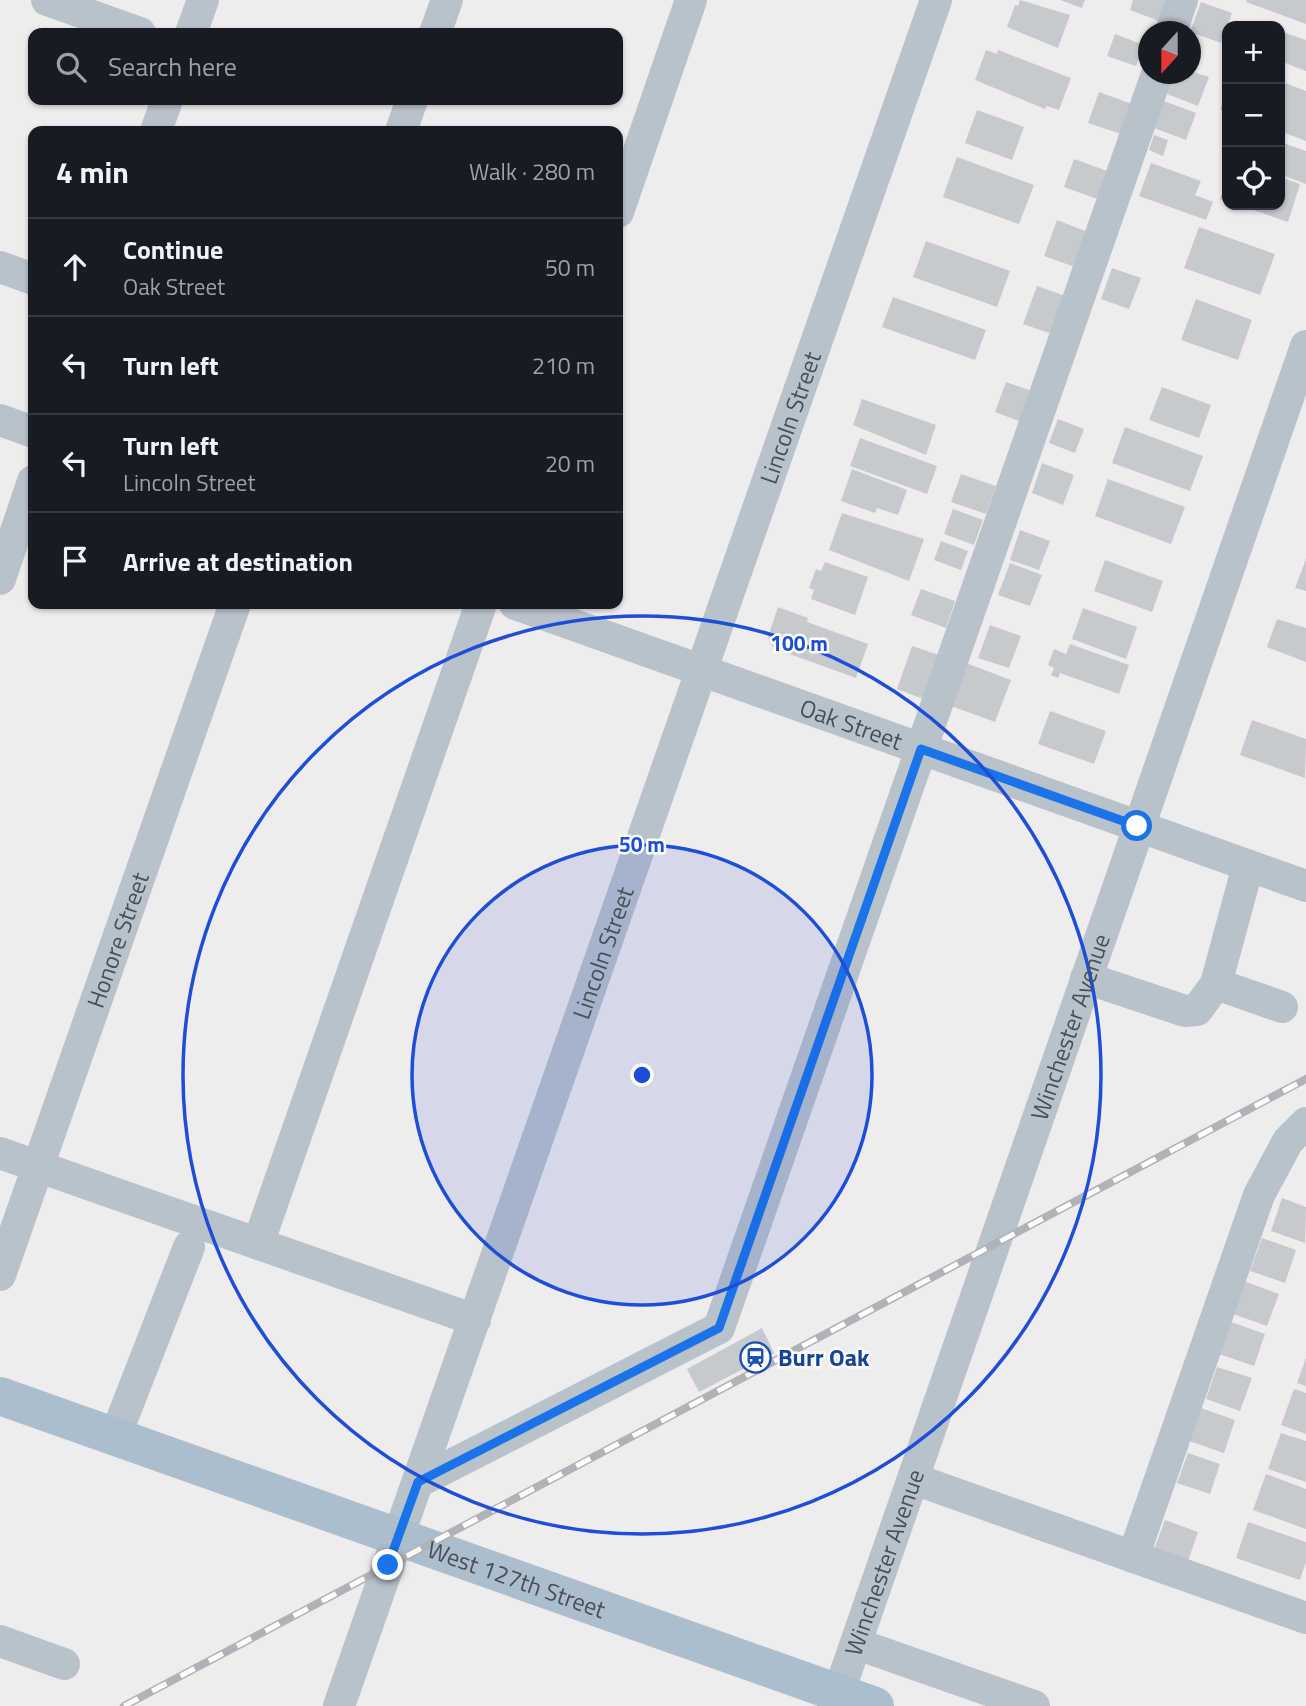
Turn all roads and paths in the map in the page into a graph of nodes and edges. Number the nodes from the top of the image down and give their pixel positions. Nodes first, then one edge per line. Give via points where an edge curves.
1 (47, 0) edge
2 (203, 0) edge
3 (447, 0) edge
4 (691, 0) edge
5 (936, 0) edge
6 (1182, 0) edge
7 (1175, 21) edge
8 (125, 28) edge
9 (193, 28) edge
10 (437, 28) edge
11 (1154, 84) edge
12 (165, 105) edge
13 (410, 105) edge
14 (158, 126) edge
15 (403, 126) edge
16 (623, 197) edge
17 (0, 267) edge
18 (28, 277) edge
19 (1306, 345) edge
20 (0, 420) edge
21 (28, 430) edge
22 (28, 496) edge
23 (0, 579) edge
24 (233, 609) edge
25 (479, 609) edge
26 (529, 609) edge
27 (703, 671) junction
28 (921, 749) junction
29 (1137, 826) junction
30 (1248, 866) junction
31 (1306, 886) edge
32 (1086, 978) junction
33 (1216, 984) junction
34 (1282, 1007) dead end
35 (1306, 1123) edge
36 (0, 1153) edge
37 (38, 1167) junction
38 (258, 1244) junction
39 (189, 1247) dead end
40 (0, 1275) edge
41 (475, 1320) junction
42 (0, 1396) edge
43 (116, 1437) junction
44 (914, 1479) junction
45 (418, 1482) junction
46 (398, 1537) junction
47 (1133, 1557) junction
48 (1306, 1618) edge
49 (0, 1642) edge
50 (857, 1644) junction
51 (64, 1664) dead end
52 (836, 1700) edge
53 (339, 1706) edge
54 (875, 1706) edge
55 (1034, 1706) edge

1 - 8 street
2 - 9 street
3 - 10 street
4 - 16 street
5 - 27 street, Lincoln Street
6 - 7 street
11 - 28 street
12 - 14 street
13 - 15 street
17 - 18 street
19 - 29 street, Winchester Avenue
20 - 21 street
22 - 23 street
24 - 37 street, Honore Street
25 - 38 street
26 - 27 street, Oak Street
27 - 28 street, Oak Street
27 - 41 street, Lincoln Street
28 - 29 street, Oak Street
28 - 45 street via 719,1328
29 - 30 street, Oak Street
29 - 32 street, Winchester Avenue
30 - 31 street, Oak Street
30 - 33 street
32 - 33 street via 1185,1011 1197,1010
32 - 44 street, Winchester Avenue
33 - 34 street
35 - 47 street via 1288,1141 1259,1195
36 - 37 street
37 - 38 street
37 - 40 street, Honore Street
38 - 41 street
39 - 43 street
41 - 45 street, Lincoln Street
42 - 43 main road, West 127th Street
43 - 46 main road, West 127th Street
44 - 47 street
44 - 50 street, Winchester Avenue
45 - 46 street, Lincoln Street
46 - 52 main road, West 127th Street
46 - 53 street, Lincoln Street
47 - 48 street
49 - 51 street
50 - 52 street, Winchester Avenue
50 - 55 street
52 - 54 main road, West 127th Street

